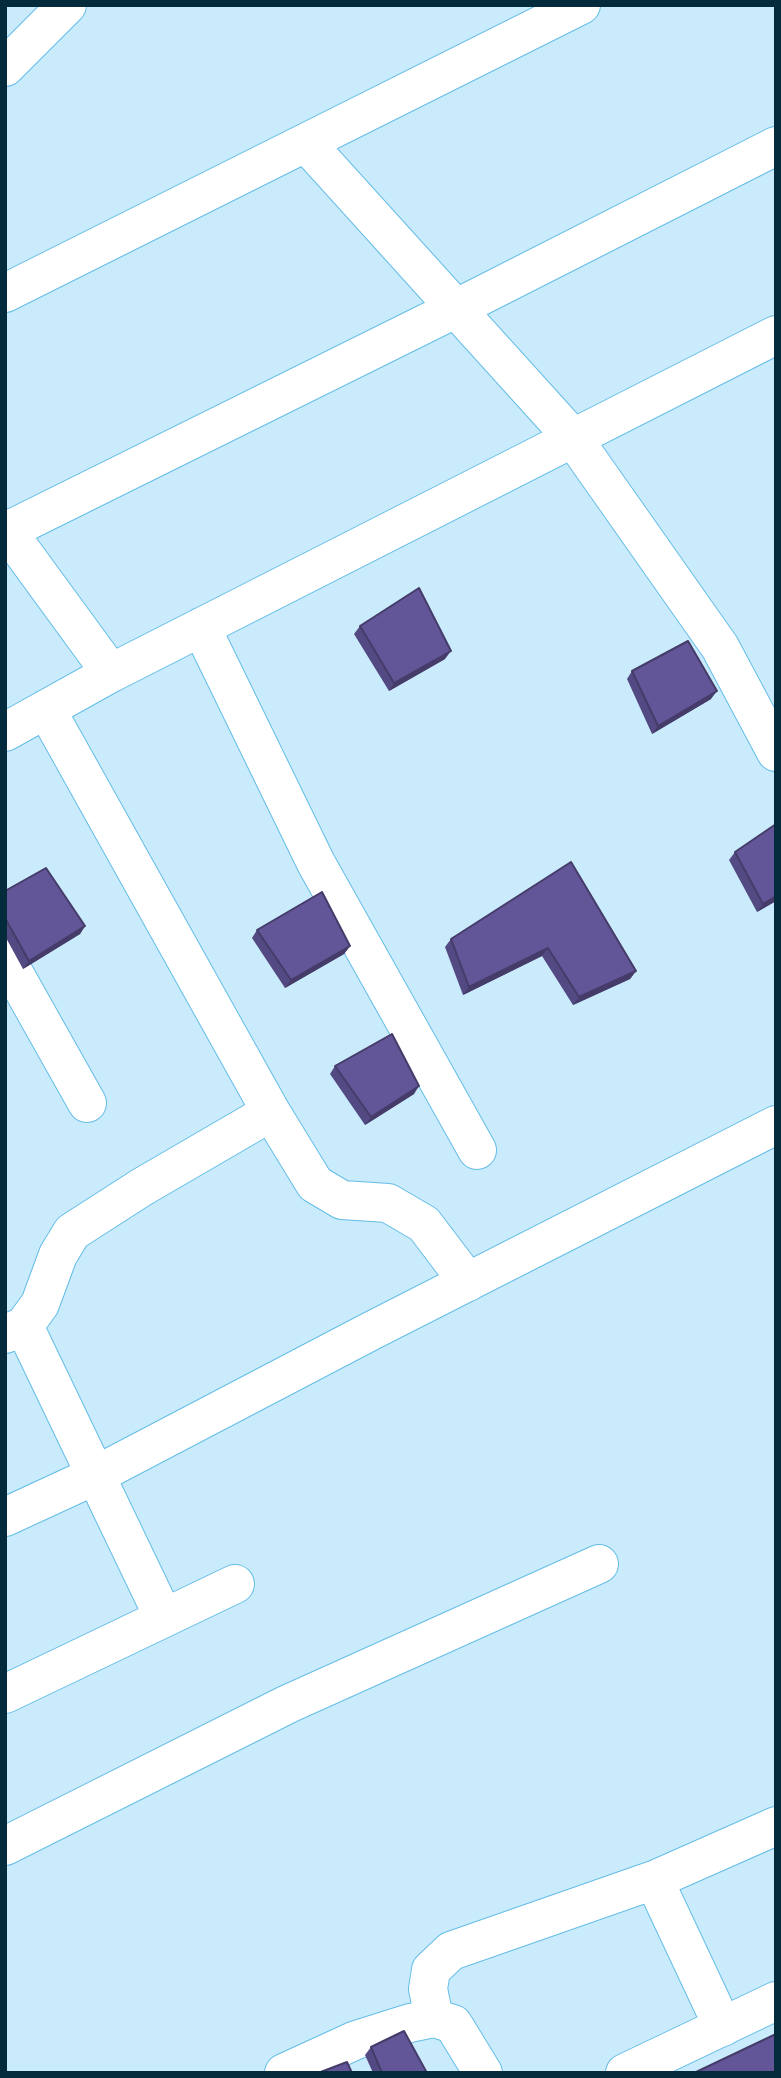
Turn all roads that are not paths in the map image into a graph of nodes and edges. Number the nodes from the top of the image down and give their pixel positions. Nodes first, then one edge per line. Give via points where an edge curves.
1 (67, 5) edge
2 (581, 5) edge
3 (5, 67) edge
4 (307, 144) junction
5 (776, 146) edge
6 (5, 293) edge
7 (457, 308) junction
8 (776, 335) edge
9 (573, 438) junction
10 (6, 531) edge
11 (201, 627) junction
12 (111, 673) junction
13 (46, 709) junction
14 (5, 732) edge
15 (776, 752) edge
16 (5, 957) edge
17 (87, 1103) dead end
18 (271, 1112) junction
19 (776, 1125) edge
20 (477, 1150) dead end
21 (468, 1282) junction
22 (12, 1328) edge
23 (96, 1475) junction
24 (5, 1517) edge
25 (599, 1564) dead end
26 (235, 1584) dead end
27 (164, 1618) junction
28 (5, 1694) edge
29 (776, 1826) edge
30 (5, 1846) edge
31 (654, 1880) junction
32 (776, 2001) edge
33 (434, 2018) junction
34 (723, 2027) junction
35 (284, 2073) edge
36 (483, 2073) edge
37 (625, 2073) edge

1 - 3 street
2 - 4 street
4 - 6 street
4 - 7 street
5 - 7 street
7 - 9 street
7 - 10 street
8 - 9 street
9 - 11 street
9 - 15 street via 720,647
10 - 12 street
11 - 12 street
11 - 20 street via 316,863
12 - 13 street
13 - 14 street
13 - 18 street
16 - 17 street
18 - 21 street via 315,1184 342,1200 388,1203 424,1224
18 - 22 street via 72,1232 40,1304
19 - 21 street
21 - 23 street
22 - 23 street
23 - 24 street
23 - 27 street
25 - 30 street via 288,1704
26 - 27 street
27 - 28 street
29 - 31 street
31 - 33 street via 451,1951 431,1970 428,1989
31 - 34 street
32 - 34 street
33 - 35 street via 356,2040
33 - 36 street via 453,2024
34 - 37 street

